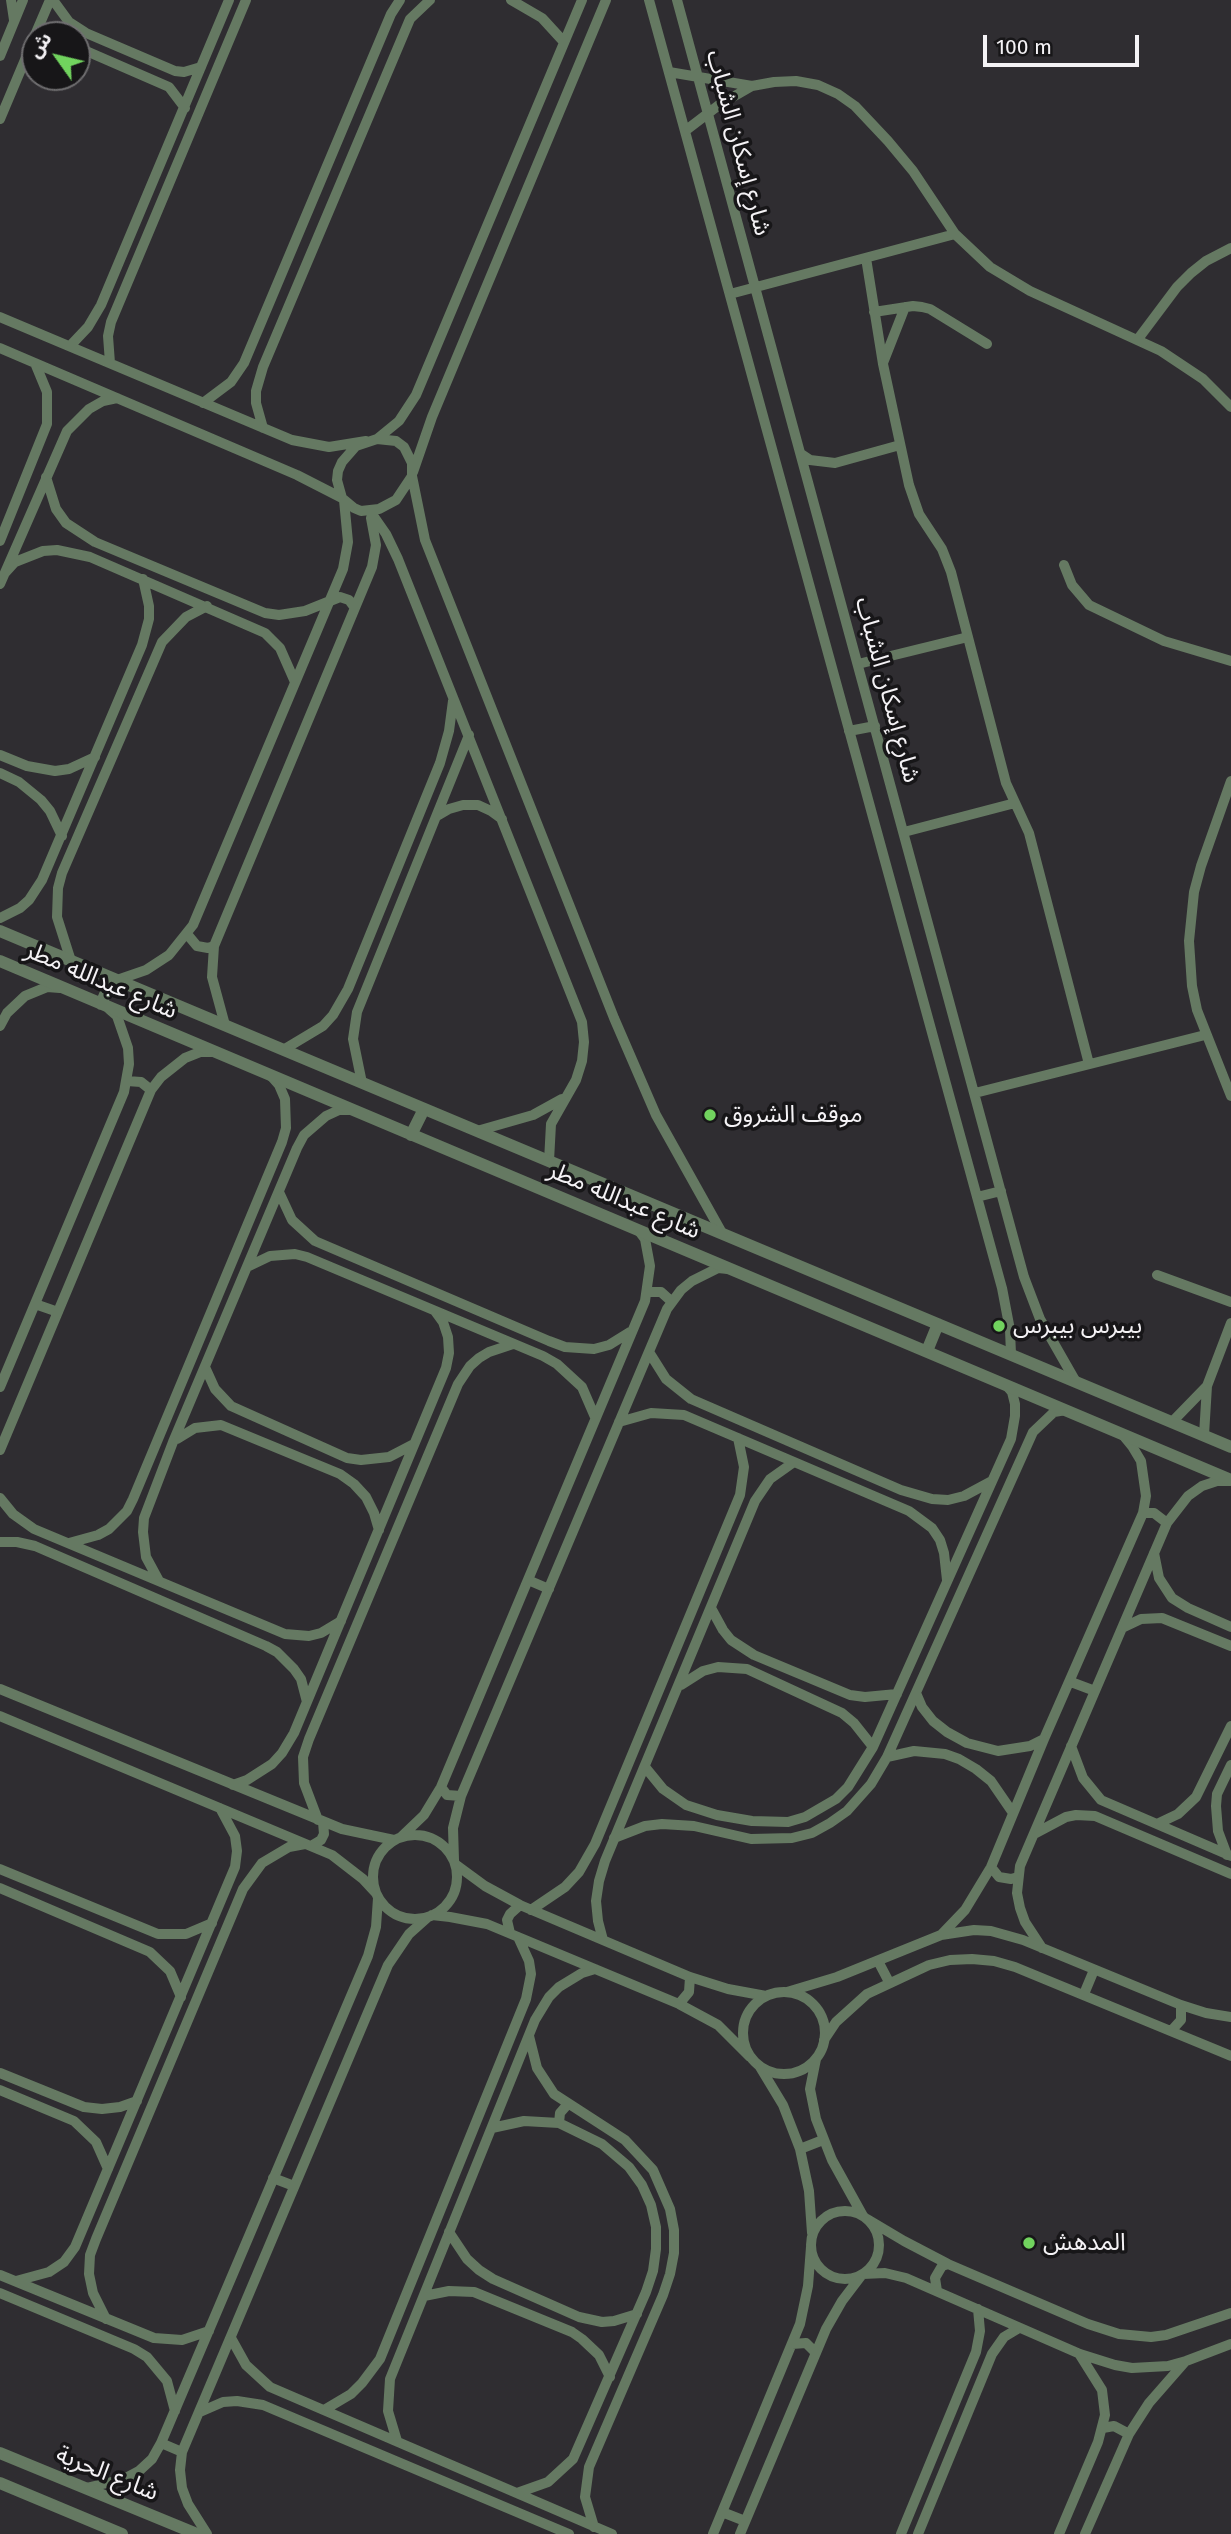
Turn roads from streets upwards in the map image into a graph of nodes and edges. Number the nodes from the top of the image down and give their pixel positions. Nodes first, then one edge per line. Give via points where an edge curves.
1 (11, 0) edge
2 (23, 0) edge
3 (51, 0) edge
4 (229, 0) edge
5 (246, 0) edge
6 (400, 0) edge
7 (430, 0) edge
8 (511, 0) edge
9 (582, 0) edge
10 (606, 0) edge
11 (649, 0) edge
12 (677, 0) edge
13 (15, 21) junction
14 (42, 21) edge
15 (564, 42) junction
16 (91, 53) edge
17 (0, 56) edge
18 (201, 67) junction
19 (21, 70) edge
20 (669, 72) junction
21 (699, 78) junction
22 (752, 86) junction
23 (185, 108) junction
24 (708, 113) junction
25 (0, 119) edge
26 (685, 131) junction
27 (955, 234) junction
28 (1231, 248) edge
29 (866, 258) junction
30 (755, 287) junction
31 (730, 294) junction
32 (905, 307) junction
33 (874, 312) junction
34 (0, 317) edge
35 (1138, 339) junction
36 (987, 344) dead end
37 (70, 346) junction
38 (0, 348) edge
39 (35, 363) junction
40 (110, 363) junction
41 (883, 364) junction
42 (117, 398) junction
43 (203, 403) junction
44 (1231, 407) edge
45 (263, 428) junction
46 (43, 440) junction
47 (372, 440) junction
48 (900, 445) junction
49 (58, 446) junction
50 (801, 454) junction
51 (412, 474) junction
52 (46, 477) junction
53 (343, 499) junction
54 (369, 511) junction
55 (87, 538) junction
56 (0, 541) edge
57 (80, 553) junction
58 (1064, 565) dead end
59 (5, 573) junction
60 (143, 579) junction
61 (0, 584) edge
62 (331, 600) junction
63 (207, 607) junction
64 (355, 608) junction
65 (252, 609) junction
66 (247, 623) junction
67 (968, 637) junction
68 (142, 645) junction
69 (157, 651) junction
70 (1231, 661) edge
71 (858, 664) junction
72 (295, 682) junction
73 (453, 697) junction
74 (875, 726) junction
75 (849, 731) junction
76 (469, 735) junction
77 (0, 755) edge
78 (95, 757) junction
79 (27, 766) junction
80 (0, 774) edge
81 (1231, 780) edge
82 (19, 782) junction
83 (433, 782) junction
84 (448, 788) junction
85 (1015, 803) junction
86 (436, 817) junction
87 (503, 820) junction
88 (904, 832) junction
89 (62, 836) junction
90 (48, 867) junction
91 (62, 873) junction
92 (0, 918) edge
93 (0, 931) edge
94 (187, 934) junction
95 (214, 946) junction
96 (0, 961) edge
97 (71, 961) junction
98 (115, 979) junction
99 (63, 988) junction
100 (341, 1003) junction
101 (103, 1005) junction
102 (357, 1012) junction
103 (0, 1024) edge
104 (225, 1025) junction
105 (1205, 1035) junction
106 (283, 1050) junction
107 (214, 1052) junction
108 (1089, 1064) junction
109 (271, 1076) junction
110 (127, 1081) junction
111 (362, 1083) junction
112 (151, 1090) junction
113 (975, 1093) junction
114 (1231, 1096) edge
115 (565, 1097) junction
116 (424, 1109) junction
117 (353, 1110) junction
118 (477, 1131) junction
119 (411, 1135) junction
120 (282, 1142) junction
121 (297, 1148) junction
122 (549, 1161) junction
123 (1001, 1191) junction
124 (279, 1192) junction
125 (977, 1197) junction
126 (639, 1230) junction
127 (722, 1233) junction
128 (314, 1241) junction
129 (307, 1257) junction
130 (247, 1267) junction
131 (731, 1269) junction
132 (1157, 1275) dead end
133 (647, 1292) junction
134 (671, 1301) junction
135 (1231, 1302) edge
136 (35, 1304) junction
137 (435, 1311) junction
138 (58, 1312) junction
139 (1231, 1323) edge
140 (938, 1324) junction
141 (633, 1329) junction
142 (513, 1344) junction
143 (565, 1347) junction
144 (927, 1351) junction
145 (649, 1352) junction
146 (1011, 1354) junction
147 (192, 1356) junction
148 (557, 1364) junction
149 (206, 1365) junction
150 (446, 1368) junction
151 (462, 1376) junction
152 (1076, 1382) junction
153 (1006, 1384) junction
154 (1207, 1386) junction
155 (0, 1387) edge
156 (706, 1407) junction
157 (1066, 1410) junction
158 (241, 1413) junction
159 (596, 1418) junction
160 (701, 1421) junction
161 (619, 1422) junction
162 (1172, 1422) junction
163 (234, 1429) junction
164 (1122, 1434) junction
165 (1204, 1435) junction
166 (738, 1438) junction
167 (1011, 1439) junction
168 (173, 1442) junction
169 (415, 1444) junction
170 (1026, 1445) junction
171 (1231, 1447) edge
172 (0, 1450) edge
173 (347, 1458) junction
174 (794, 1462) junction
175 (340, 1474) junction
176 (993, 1480) junction
177 (1231, 1480) edge
178 (901, 1490) junction
179 (740, 1495) junction
180 (0, 1498) edge
181 (755, 1501) junction
182 (894, 1505) junction
183 (127, 1511) junction
184 (1143, 1513) junction
185 (144, 1518) junction
186 (1167, 1523) junction
187 (34, 1529) junction
188 (379, 1530) junction
189 (0, 1542) edge
190 (27, 1544) junction
191 (69, 1544) junction
192 (1154, 1553) junction
193 (369, 1555) junction
194 (383, 1561) junction
195 (528, 1580) junction
196 (159, 1581) junction
197 (947, 1581) junction
198 (549, 1589) junction
199 (1181, 1605) junction
200 (711, 1608) junction
201 (342, 1620) junction
202 (1174, 1622) junction
203 (1231, 1627) edge
204 (1121, 1629) junction
205 (285, 1634) junction
206 (1230, 1647) edge
207 (277, 1651) junction
208 (754, 1655) junction
209 (912, 1660) junction
210 (928, 1666) junction
211 (747, 1669) junction
212 (1071, 1682) junction
213 (678, 1688) junction
214 (0, 1689) edge
215 (836, 1691) junction
216 (1094, 1691) junction
217 (916, 1693) junction
218 (897, 1694) junction
219 (307, 1703) junction
220 (830, 1706) junction
221 (0, 1716) edge
222 (1231, 1726) edge
223 (1044, 1739) junction
224 (291, 1741) junction
225 (967, 1743) junction
226 (1071, 1746) junction
227 (306, 1747) junction
228 (873, 1747) junction
229 (887, 1756) junction
230 (959, 1759) junction
231 (1231, 1765) edge
232 (645, 1767) junction
233 (233, 1784) junction
234 (441, 1787) junction
235 (848, 1787) junction
236 (1202, 1787) junction
237 (1217, 1794) junction
238 (461, 1796) junction
239 (861, 1796) junction
240 (1101, 1800) junction
241 (220, 1808) junction
242 (699, 1809) junction
243 (1013, 1813) junction
244 (1095, 1816) junction
245 (320, 1821) junction
246 (1157, 1824) junction
247 (694, 1826) junction
248 (1033, 1835) junction
249 (614, 1838) junction
250 (398, 1839) junction
251 (308, 1845) junction
252 (590, 1854) junction
253 (1229, 1856) edge
254 (605, 1861) junction
255 (455, 1862) junction
256 (991, 1867) junction
257 (0, 1869) edge
258 (1231, 1874) edge
259 (1018, 1877) junction
260 (230, 1883) junction
261 (0, 1888) edge
262 (243, 1889) junction
263 (15, 1894) junction
264 (377, 1895) junction
265 (0, 1900) edge
266 (520, 1905) junction
267 (531, 1910) junction
268 (430, 1916) junction
269 (126, 1923) junction
270 (213, 1923) junction
271 (514, 1935) junction
272 (941, 1935) junction
273 (120, 1938) junction
274 (603, 1940) junction
275 (1042, 1948) junction
276 (368, 1956) junction
277 (878, 1961) junction
278 (388, 1965) junction
279 (595, 1969) junction
280 (1094, 1970) junction
281 (690, 1977) junction
282 (889, 1982) junction
283 (787, 1992) junction
284 (1084, 1994) junction
285 (766, 1996) junction
286 (181, 1997) junction
287 (526, 2000) junction
288 (679, 2004) junction
289 (1181, 2005) junction
290 (541, 2008) junction
291 (1231, 2017) edge
292 (1171, 2031) junction
293 (529, 2036) junction
294 (824, 2040) junction
295 (1231, 2056) edge
296 (751, 2057) junction
297 (816, 2059) junction
298 (760, 2066) junction
299 (0, 2073) edge
300 (0, 2090) edge
301 (66, 2101) junction
302 (137, 2101) junction
303 (567, 2105) junction
304 (61, 2115) junction
305 (559, 2123) junction
306 (492, 2128) junction
307 (823, 2140) junction
308 (800, 2149) junction
309 (108, 2169) junction
310 (274, 2178) junction
311 (294, 2186) junction
312 (446, 2195) junction
313 (462, 2201) junction
314 (865, 2218) junction
315 (449, 2232) junction
316 (812, 2242) junction
317 (75, 2247) junction
318 (90, 2255) junction
319 (948, 2264) junction
320 (0, 2275) edge
321 (862, 2275) junction
322 (493, 2279) junction
323 (16, 2281) junction
324 (937, 2291) junction
325 (0, 2293) edge
326 (424, 2296) junction
327 (487, 2296) junction
328 (978, 2309) junction
329 (1231, 2313) edge
330 (636, 2314) junction
331 (579, 2317) junction
332 (106, 2319) junction
333 (1019, 2328) junction
334 (209, 2331) junction
335 (572, 2332) junction
336 (141, 2333) junction
337 (230, 2338) junction
338 (792, 2344) junction
339 (1231, 2344) edge
340 (134, 2349) junction
341 (816, 2353) junction
342 (1080, 2354) junction
343 (380, 2359) junction
344 (1186, 2361) junction
345 (395, 2366) junction
346 (610, 2377) junction
347 (270, 2387) junction
348 (263, 2405) junction
349 (324, 2410) junction
350 (175, 2411) junction
351 (200, 2412) junction
352 (1103, 2428) junction
353 (1129, 2434) junction
354 (397, 2441) junction
355 (161, 2444) junction
356 (182, 2452) junction
357 (0, 2453) edge
358 (573, 2459) junction
359 (589, 2467) junction
360 (0, 2483) edge
361 (86, 2488) junction
362 (517, 2493) junction
363 (722, 2512) junction
364 (745, 2521) junction
365 (594, 2526) junction
366 (122, 2534) edge
367 (197, 2534) edge
368 (207, 2534) edge
369 (569, 2534) edge
370 (612, 2534) edge
371 (713, 2534) edge
372 (740, 2534) edge
373 (901, 2534) edge
374 (918, 2534) edge
375 (1059, 2534) edge
376 (1085, 2534) edge

1 - 13 street
2 - 13 street
3 - 14 street
3 - 18 street via 69,22 98,39 175,71
4 - 18 street
5 - 40 street via 111,322
6 - 43 street via 244,363 223,390
7 - 45 street via 411,19 262,367 256,404
8 - 15 street via 542,18
9 - 15 street
10 - 51 street
11 - 20 street, شارع إسكان الشباب
12 - 21 street, شارع إسكان الشباب
13 - 17 street
15 - 47 street via 416,395 399,421
16 - 23 street via 161,83 176,93
18 - 23 street
19 - 25 street
20 - 21 street
20 - 26 street, شارع إسكان الشباب
21 - 22 street
21 - 24 street, شارع إسكان الشباب
22 - 24 street
22 - 27 street via 807,83 855,106 901,156
23 - 37 street via 101,305
24 - 26 street
24 - 30 street, شارع إسكان الشباب
26 - 31 street, شارع إسكان الشباب
27 - 29 street
27 - 35 street via 1010,280
28 - 35 street via 1184,280
29 - 30 street
29 - 33 street
30 - 31 street
30 - 50 street, شارع إسكان الشباب
31 - 75 street, شارع إسكان الشباب
32 - 33 street
32 - 36 street via 930,309
32 - 41 street
33 - 41 street
34 - 37 street
35 - 44 street via 1203,379
37 - 40 street
38 - 39 street
39 - 42 street
39 - 46 street via 47,392
40 - 43 street
41 - 48 street
42 - 49 street via 83,414
42 - 53 street
43 - 45 street
45 - 47 street via 328,447
46 - 49 street
46 - 56 street
47 - 51 street via 396,441 404,447
47 - 53 street via 348,454 338,471
48 - 50 street via 835,463
48 - 67 street via 913,500 946,558
49 - 52 street
50 - 71 street, شارع إسكان الشباب
51 - 54 street via 396,500
51 - 127 street via 425,540 614,1018 656,1115
52 - 55 street via 56,509
52 - 59 street
53 - 54 street via 354,508
53 - 62 street via 346,555
54 - 64 street via 376,545
54 - 73 street via 392,547
55 - 57 street via 80,544
55 - 65 street
57 - 59 street via 43,551 15,562
57 - 60 street
58 - 70 street via 1072,586 1089,605 1164,641
59 - 61 street
60 - 63 street
60 - 68 street via 149,606
62 - 64 street via 345,598
62 - 65 street via 292,614
62 - 72 street
63 - 66 street
63 - 69 street via 177,624
64 - 95 street
65 - 66 street
66 - 72 street via 273,639
67 - 71 street
67 - 85 street
68 - 69 street via 150,644
68 - 78 street
69 - 91 street
71 - 74 street, شارع إسكان الشباب
72 - 94 street
73 - 76 street
73 - 83 street via 446,747
74 - 75 street
74 - 88 street, شارع إسكان الشباب
75 - 125 street, شارع إسكان الشباب
76 - 84 street
76 - 87 street
77 - 79 street
78 - 79 street via 55,771
78 - 89 street
79 - 82 street via 30,777
80 - 82 street
81 - 105 street via 1206,848 1190,919 1192,986
82 - 89 street via 50,811
83 - 84 street via 440,781
83 - 100 street
84 - 86 street
85 - 88 street
85 - 108 street via 1029,833
86 - 87 street via 449,809 478,805
86 - 102 street
87 - 115 street via 582,1022 582,1061
88 - 113 street, شارع إسكان الشباب
89 - 90 street
90 - 91 street via 52,876
90 - 92 street via 29,900
91 - 97 street via 57,917
93 - 97 street, شارع عبدالله مطر
94 - 95 street via 197,946
94 - 98 street via 158,963
95 - 104 street via 212,977
96 - 99 street, شارع عبدالله مطر
97 - 98 street, شارع عبدالله مطر
98 - 101 street
98 - 104 street, شارع عبدالله مطر
99 - 101 street, شارع عبدالله مطر
99 - 103 street via 47,987 25,996
100 - 102 street via 344,1011
100 - 106 street via 323,1026
101 - 107 street, شارع عبدالله مطر
101 - 110 street via 117,1016 124,1031
102 - 111 street via 353,1039
104 - 106 street, شارع عبدالله مطر
105 - 108 street
105 - 114 street
106 - 111 street, شارع عبدالله مطر
107 - 109 street, شارع عبدالله مطر
107 - 112 street via 185,1058
108 - 113 street
109 - 117 street, شارع عبدالله مطر
109 - 120 street via 285,1099
110 - 112 street via 141,1082
110 - 136 street
111 - 116 street, شارع عبدالله مطر
112 - 138 street
113 - 123 street, شارع إسكان الشباب
115 - 118 street via 533,1115
115 - 122 street via 551,1124
116 - 118 street, شارع عبدالله مطر
116 - 119 street
117 - 119 street, شارع عبدالله مطر
117 - 121 street via 326,1115
118 - 122 street, شارع عبدالله مطر
119 - 126 street, شارع عبدالله مطر
120 - 121 street
120 - 147 street
121 - 124 street
122 - 127 street, شارع عبدالله مطر
123 - 125 street
123 - 152 street, شارع إسكان الشباب via 1031,1298
124 - 128 street via 292,1220
124 - 130 street
125 - 146 street, شارع إسكان الشباب via 1006,1309
126 - 131 street, شارع عبدالله مطر
126 - 133 street via 649,1252
127 - 140 street, شارع عبدالله مطر
128 - 129 street
128 - 143 street
129 - 130 street via 270,1256
129 - 137 street
130 - 149 street
131 - 134 street via 704,1273
131 - 144 street, شارع عبدالله مطر
132 - 135 street
133 - 134 street via 661,1292
133 - 141 street
134 - 145 street
136 - 138 street
136 - 155 street
137 - 142 street
137 - 150 street via 448,1338
138 - 172 street
139 - 154 street
140 - 144 street
140 - 146 street, شارع عبدالله مطر
141 - 143 street via 622,1339 594,1349
141 - 159 street
142 - 148 street
142 - 151 street via 479,1358
143 - 148 street via 565,1357
144 - 153 street, شارع عبدالله مطر
145 - 156 street via 666,1379
145 - 161 street
146 - 152 street, شارع عبدالله مطر
147 - 149 street
147 - 183 street
148 - 159 street via 582,1387
149 - 158 street via 215,1389
149 - 168 street
150 - 151 street via 454,1368
150 - 169 street
151 - 194 street
152 - 162 street, شارع عبدالله مطر
153 - 157 street, شارع عبدالله مطر
153 - 167 street via 1015,1404
154 - 162 street
154 - 165 street
156 - 160 street
156 - 178 street
157 - 164 street, شارع عبدالله مطر
157 - 170 street via 1042,1421
158 - 163 street via 233,1419
158 - 173 street
159 - 195 street
160 - 161 street via 651,1413
160 - 166 street
161 - 198 street
162 - 165 street, شارع عبدالله مطر
163 - 168 street via 221,1425 195,1428
163 - 175 street
164 - 177 street, شارع عبدالله مطر
164 - 184 street via 1140,1461
165 - 171 street, شارع عبدالله مطر
166 - 174 street
166 - 179 street via 744,1467
167 - 170 street
167 - 176 street
168 - 185 street
169 - 173 street via 375,1460
169 - 188 street
170 - 210 street
173 - 175 street
174 - 181 street via 770,1479
174 - 182 street
175 - 188 street via 366,1497
176 - 178 street via 948,1500
176 - 197 street
177 - 186 street via 1202,1486
178 - 182 street
179 - 181 street via 747,1494
179 - 252 street
180 - 187 street
181 - 200 street
182 - 197 street via 932,1528 944,1553
183 - 185 street via 132,1518
183 - 191 street via 109,1529
184 - 186 street via 1154,1513
184 - 212 street
185 - 196 street via 146,1557
186 - 192 street
187 - 190 street via 26,1535
187 - 191 street
188 - 193 street
189 - 190 street
190 - 207 street
191 - 196 street
192 - 199 street via 1159,1578
192 - 204 street
193 - 194 street
193 - 201 street
194 - 227 street
195 - 198 street
195 - 234 street
196 - 205 street
197 - 209 street
198 - 238 street
199 - 202 street via 1173,1611
199 - 203 street
200 - 208 street via 732,1640
200 - 213 street
201 - 205 street via 309,1636
201 - 219 street
202 - 204 street via 1141,1619
202 - 206 street
204 - 216 street
205 - 207 street via 285,1643
207 - 219 street via 301,1679
208 - 211 street via 748,1659
208 - 215 street
209 - 210 street
209 - 218 street
210 - 217 street
211 - 213 street via 710,1669
211 - 220 street
212 - 216 street
212 - 223 street
213 - 232 street
214 - 233 street
215 - 218 street via 865,1697
215 - 220 street
216 - 226 street
217 - 225 street via 933,1721
217 - 229 street
218 - 228 street
219 - 224 street
220 - 228 street via 854,1723
221 - 241 street
222 - 236 street
223 - 225 street via 998,1751
223 - 243 street
224 - 227 street
224 - 233 street via 260,1773
225 - 230 street
226 - 240 street via 1083,1778
226 - 248 street
227 - 245 street via 304,1783
228 - 235 street
229 - 230 street via 929,1751
229 - 239 street
230 - 243 street via 991,1781
231 - 237 street
232 - 242 street via 674,1798
232 - 249 street
233 - 245 street
234 - 238 street via 447,1795
234 - 250 street via 424,1815
235 - 239 street
235 - 242 street via 821,1810 788,1822 743,1820
236 - 237 street via 1208,1794
236 - 246 street via 1178,1814
237 - 253 street via 1216,1819
238 - 255 street via 453,1828
239 - 247 street via 830,1823 792,1838 751,1839
240 - 244 street via 1094,1804
240 - 246 street
241 - 251 street
241 - 260 street via 229,1821 237,1851
242 - 247 street
243 - 256 street
244 - 248 street via 1066,1817
244 - 258 street
245 - 250 street via 359,1834
245 - 251 street via 324,1834 317,1844
246 - 253 street
247 - 249 street via 646,1826
248 - 259 street
249 - 254 street
250 - 255 street via 411,1835 432,1838
250 - 264 street via 385,1848 373,1869
251 - 262 street via 289,1847 268,1859
251 - 264 street via 348,1866
252 - 254 street via 596,1861
252 - 267 street via 565,1887
254 - 274 street via 596,1901
255 - 266 street
255 - 268 street via 453,1895
256 - 259 street via 999,1877
256 - 272 street via 965,1910
257 - 269 street
259 - 275 street via 1020,1908
260 - 262 street
260 - 270 street
261 - 263 street
262 - 318 street
263 - 265 street
263 - 273 street
264 - 268 street via 385,1907 405,1918
264 - 276 street via 376,1927
266 - 267 street
266 - 271 street via 510,1914 507,1927
267 - 274 street
268 - 271 street via 469,1920
268 - 278 street via 409,1934
269 - 270 street via 172,1936
269 - 273 street via 127,1930
270 - 286 street
271 - 279 street
271 - 287 street via 529,1961
272 - 275 street via 990,1931
272 - 277 street
273 - 286 street via 161,1961
274 - 281 street
275 - 280 street
276 - 278 street via 382,1957
276 - 310 street
277 - 282 street
277 - 283 street
278 - 311 street
279 - 288 street
279 - 290 street via 559,1987
280 - 284 street
280 - 289 street
281 - 285 street
281 - 288 street via 689,1992
282 - 284 street via 929,1965 972,1959 1015,1967
282 - 294 street via 850,2007
283 - 285 street
283 - 294 street via 812,2002 825,2026
284 - 292 street
285 - 296 street via 754,2004 744,2023 744,2044
286 - 302 street
287 - 290 street via 535,2000
287 - 312 street
288 - 296 street via 719,2025
289 - 291 street
289 - 292 street via 1181,2020
290 - 293 street
292 - 295 street
293 - 303 street via 540,2075
293 - 306 street
294 - 297 street
296 - 298 street
297 - 298 street via 783,2074
297 - 307 street via 810,2089
298 - 308 street via 783,2105
299 - 301 street
300 - 304 street
301 - 302 street via 102,2109
301 - 304 street
302 - 309 street
303 - 305 street
303 - 359 street via 640,2154 663,2188 674,2230 674,2253 663,2295
304 - 309 street via 96,2142
305 - 306 street via 524,2121
305 - 330 street via 616,2155 642,2185 651,2205 656,2227 653,2271
306 - 313 street
307 - 308 street
307 - 314 street
308 - 316 street via 809,2191
309 - 317 street
310 - 311 street
310 - 334 street
311 - 337 street
312 - 313 street
312 - 343 street
313 - 315 street
314 - 316 street via 853,2212 833,2214 824,2219
314 - 319 street
314 - 321 street via 874,2227 879,2248
315 - 322 street via 467,2259
315 - 326 street
316 - 321 street via 814,2258 828,2275 839,2279
316 - 338 street via 805,2305
317 - 318 street
317 - 323 street via 57,2268
318 - 332 street via 90,2284
319 - 324 street via 935,2277
319 - 329 street via 1119,2334 1167,2335
320 - 323 street
321 - 324 street via 896,2275
321 - 341 street via 834,2315
322 - 327 street via 486,2288
322 - 331 street
323 - 332 street
324 - 328 street
325 - 340 street
326 - 327 street via 461,2291
326 - 345 street
327 - 335 street
328 - 333 street
328 - 373 street via 976,2352
330 - 331 street via 602,2322
330 - 346 street
331 - 335 street via 579,2326
332 - 336 street
333 - 342 street
333 - 374 street via 1004,2337 992,2354
334 - 336 street via 182,2340
334 - 350 street
335 - 346 street via 599,2355
336 - 340 street
337 - 347 street via 246,2365
337 - 351 street
338 - 341 street via 806,2343
338 - 363 street
339 - 344 street
340 - 350 street via 159,2368
341 - 364 street
342 - 344 street via 1132,2368
342 - 352 street via 1102,2390
343 - 345 street via 385,2367
343 - 349 street via 357,2388
344 - 353 street
345 - 354 street via 387,2411
346 - 358 street
347 - 348 street
347 - 349 street
348 - 351 street via 223,2402
348 - 369 street
349 - 354 street
350 - 355 street
351 - 356 street
352 - 353 street via 1120,2427
352 - 375 street
353 - 376 street
354 - 362 street
355 - 356 street
355 - 361 street via 139,2471
356 - 368 street via 182,2488
357 - 361 street, شارع الحرية
358 - 359 street
358 - 362 street via 548,2482
359 - 365 street via 586,2497
360 - 366 street, شارع الحرية
361 - 367 street, شارع الحرية
362 - 365 street
363 - 364 street
363 - 371 street
364 - 372 street
365 - 370 street

